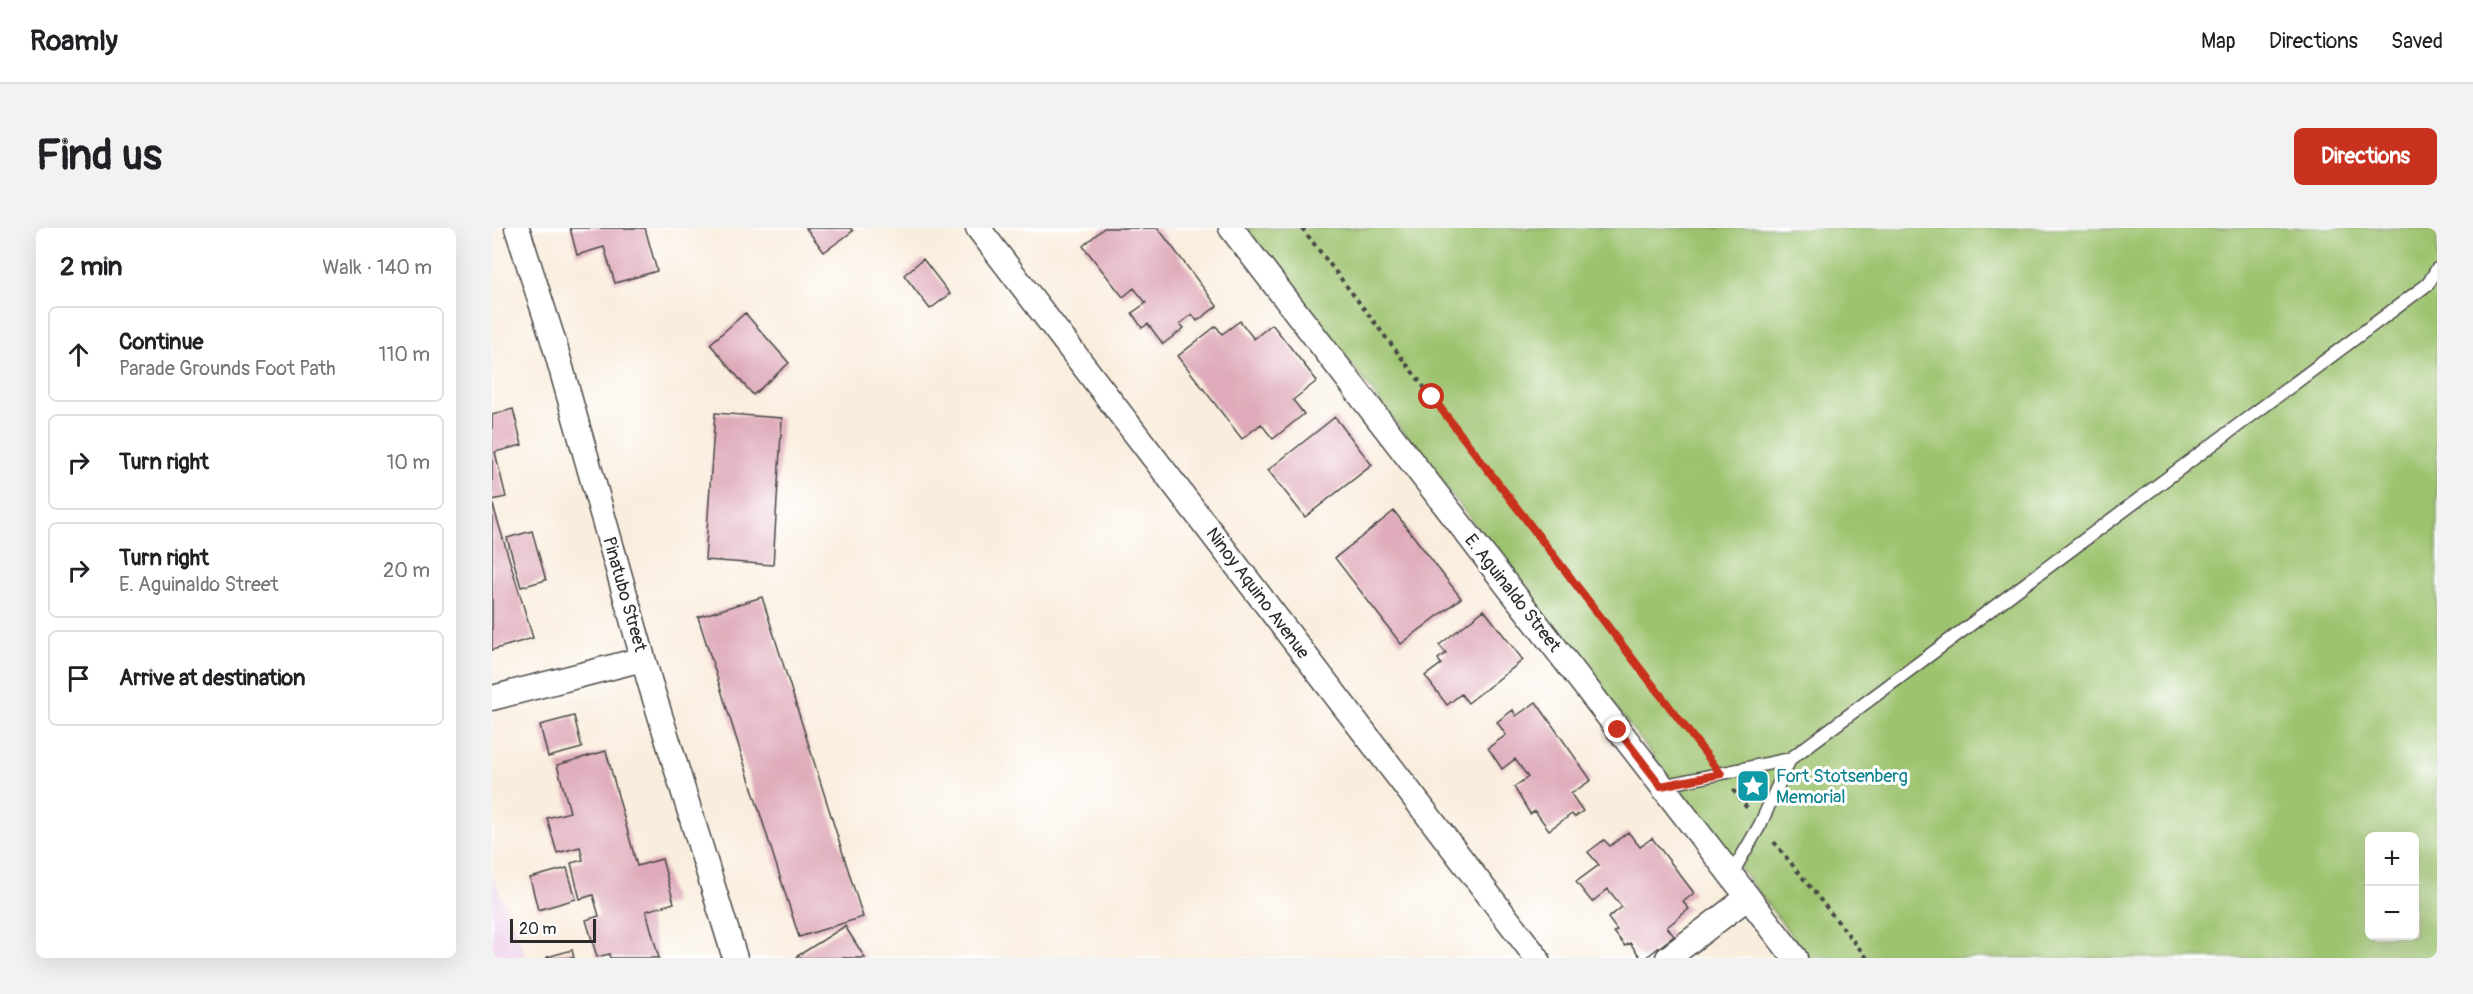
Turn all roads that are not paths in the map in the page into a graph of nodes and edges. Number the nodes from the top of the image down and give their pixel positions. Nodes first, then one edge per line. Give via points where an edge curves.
1 (518, 228) edge
2 (978, 228) edge
3 (1231, 228) edge
4 (2437, 269) edge
5 (2432, 284) edge
6 (643, 659) junction
7 (492, 698) edge
8 (1790, 759) junction
9 (1661, 786) junction
10 (1731, 875) junction
11 (1748, 897) junction
12 (735, 958) edge
13 (1537, 958) edge
14 (1668, 958) edge
15 (1795, 958) edge

1 - 6 street, Pinatubo Street
2 - 13 street, Ninoy Aquino Avenue
3 - 9 street, E. Aguinaldo Street
4 - 5 lane
5 - 8 lane
6 - 7 street
6 - 12 street, Pinatubo Street
8 - 9 lane
8 - 10 lane via 1760,825
9 - 10 street, E. Aguinaldo Street
10 - 11 street, E. Aguinaldo Street
11 - 14 street
11 - 15 street, E. Aguinaldo Street

